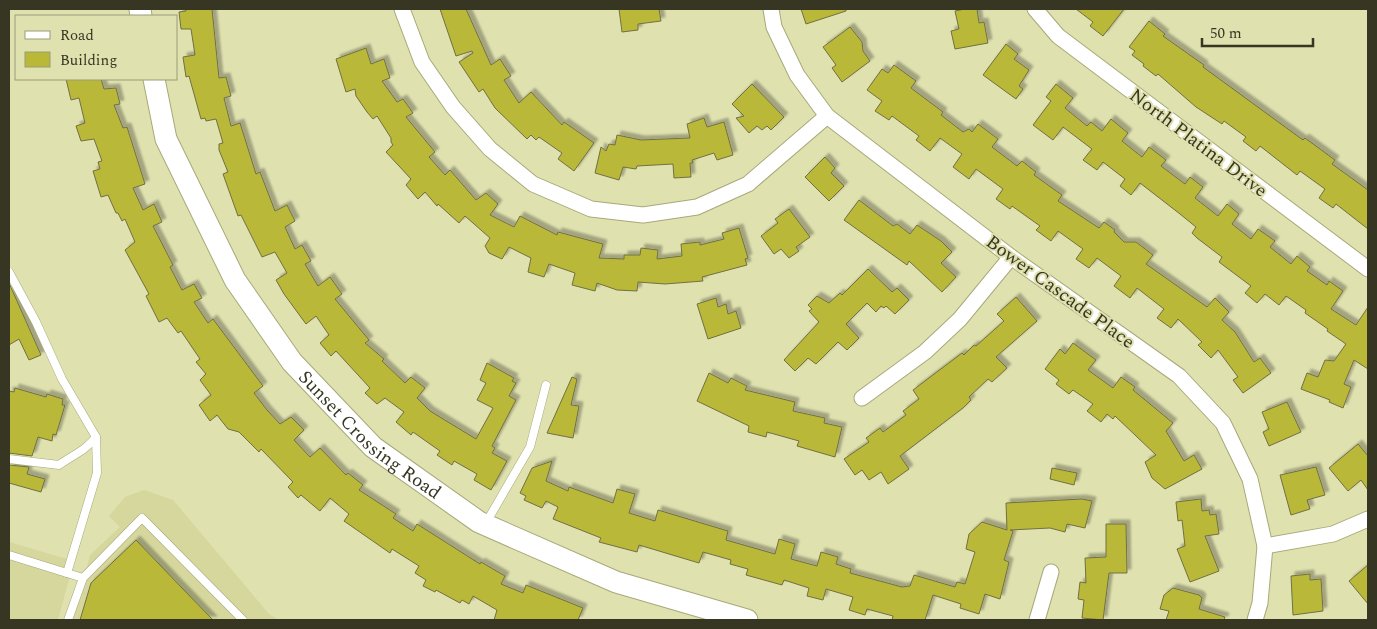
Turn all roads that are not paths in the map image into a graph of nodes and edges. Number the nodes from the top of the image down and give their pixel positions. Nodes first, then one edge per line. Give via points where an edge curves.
1 (402, 9) edge
2 (771, 9) edge
3 (1035, 9) edge
4 (154, 80) edge
5 (827, 116) junction
6 (1011, 256) junction
7 (1368, 269) edge
8 (9, 272) edge
9 (546, 386) dead end
10 (862, 398) dead end
11 (96, 437) junction
12 (9, 459) edge
13 (1368, 519) edge
14 (485, 524) junction
15 (1265, 546) junction
16 (9, 555) edge
17 (1051, 572) dead end
18 (67, 573) junction
19 (83, 578) junction
20 (68, 620) edge
21 (242, 620) edge
22 (747, 620) edge
23 (1037, 620) edge
24 (1255, 620) edge

1 - 5 street via 422,62 453,107 490,149 533,184 591,208 644,215 697,207 748,184
2 - 5 street, Bower Cascade Place via 774,27 796,76
3 - 7 street, North Platina Drive via 1058,36
4 - 14 street, Sunset Crossing Road via 170,147 235,280 292,362 373,447
5 - 6 street, Bower Cascade Place
6 - 10 street via 960,319 925,352
6 - 15 street, Bower Cascade Place via 1179,376 1223,423 1250,479
8 - 11 lane via 62,379
9 - 14 lane via 530,447
11 - 12 lane via 86,450 59,465
11 - 18 lane via 97,473
13 - 15 street via 1333,534
14 - 22 street, Sunset Crossing Road via 616,582
15 - 24 street, Bower Cascade Place via 1260,603
16 - 18 lane
17 - 23 street
18 - 19 lane
19 - 20 lane
19 - 21 lane via 142,518

